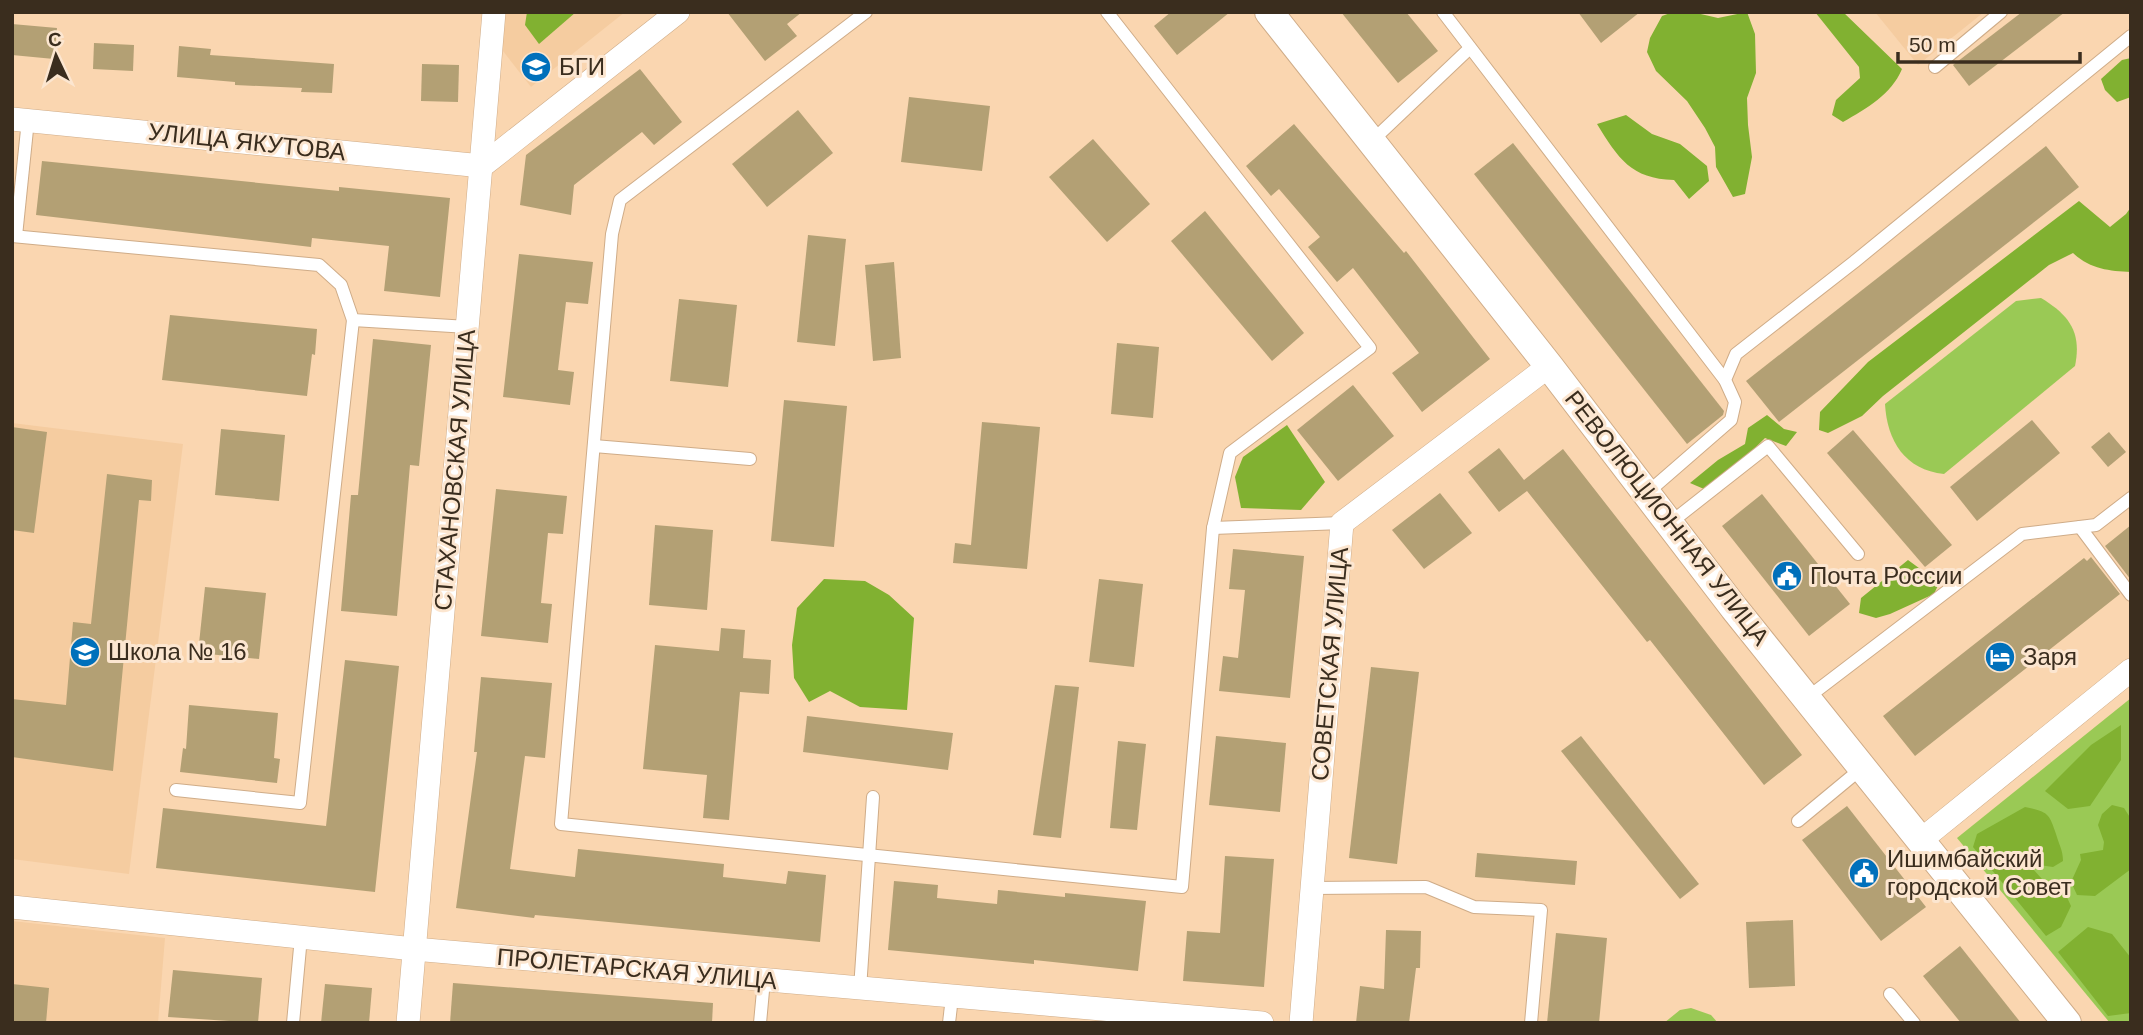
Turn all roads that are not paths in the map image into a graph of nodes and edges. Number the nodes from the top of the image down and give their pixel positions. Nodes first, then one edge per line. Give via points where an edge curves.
1 (494, 12) edge
2 (678, 12) edge
3 (866, 12) edge
4 (1107, 12) edge
5 (1269, 12) edge
6 (1443, 12) edge
7 (2001, 12) edge
8 (2131, 36) edge
9 (1470, 48) junction
10 (1935, 67) dead end
11 (20, 119) edge
12 (1372, 141) junction
13 (482, 166) junction
14 (14, 236) edge
15 (354, 320) junction
16 (468, 327) junction
17 (1549, 366) junction
18 (1725, 380) junction
19 (594, 446) junction
20 (750, 459) dead end
21 (1647, 493) junction
22 (2131, 498) edge
23 (1342, 523) junction
24 (1670, 523) junction
25 (2080, 527) junction
26 (1213, 528) junction
27 (1858, 554) dead end
28 (2131, 594) edge
29 (2131, 670) edge
30 (1807, 698) junction
31 (1862, 768) junction
32 (176, 790) dead end
33 (873, 797) dead end
34 (1798, 821) dead end
35 (1922, 840) junction
36 (869, 855) junction
37 (1312, 888) junction
38 (12, 907) edge
39 (301, 937) junction
40 (414, 949) junction
41 (764, 980) junction
42 (860, 989) junction
43 (1891, 994) dead end
44 (952, 997) junction
45 (293, 1023) edge
46 (408, 1023) edge
47 (760, 1023) edge
48 (949, 1023) edge
49 (1262, 1023) edge
50 (1301, 1023) edge
51 (1531, 1023) edge
52 (1914, 1023) edge
53 (2067, 1023) edge

1 - 13 street, СТАХАНОВСКАЯ УЛИЦА
2 - 13 street
3 - 19 lane via 620,200 612,233
4 - 26 lane via 1370,348 1230,453
5 - 12 street, РЕВОЛЮЦИОННАЯ УЛИЦА
6 - 9 lane
7 - 10 lane
8 - 18 lane via 1736,354
9 - 12 lane
9 - 18 lane
11 - 13 street, УЛИЦА ЯКУТОВА
11 - 14 lane
12 - 17 street, РЕВОЛЮЦИОННАЯ УЛИЦА
13 - 16 street, СТАХАНОВСКАЯ УЛИЦА
14 - 15 lane via 319,265 341,285
15 - 16 lane
15 - 32 lane via 300,803
16 - 40 street, СТАХАНОВСКАЯ УЛИЦА
17 - 21 street, РЕВОЛЮЦИОННАЯ УЛИЦА
17 - 23 street, СОВЕТСКАЯ УЛИЦА
18 - 21 lane via 1735,402 1731,420
19 - 20 lane
19 - 36 lane via 561,824
21 - 24 street, РЕВОЛЮЦИОННАЯ УЛИЦА
22 - 25 lane via 2096,525
23 - 26 lane
23 - 37 street, СОВЕТСКАЯ УЛИЦА
24 - 27 lane via 1768,446
24 - 30 street, РЕВОЛЮЦИОННАЯ УЛИЦА
25 - 28 lane
25 - 30 lane via 2022,534
26 - 36 lane via 1182,887
29 - 35 street
30 - 31 street, РЕВОЛЮЦИОННАЯ УЛИЦА
31 - 34 lane
31 - 35 street, РЕВОЛЮЦИОННАЯ УЛИЦА
33 - 36 lane
35 - 53 street, РЕВОЛЮЦИОННАЯ УЛИЦА
36 - 42 lane
37 - 50 street, СОВЕТСКАЯ УЛИЦА
37 - 51 lane via 1426,887 1474,907 1541,910
38 - 39 street, ПРОЛЕТАРСКАЯ УЛИЦА
39 - 40 street, ПРОЛЕТАРСКАЯ УЛИЦА
39 - 45 lane
40 - 41 street, ПРОЛЕТАРСКАЯ УЛИЦА
40 - 46 street, СТАХАНОВСКАЯ УЛИЦА
41 - 42 street, ПРОЛЕТАРСКАЯ УЛИЦА
41 - 47 lane
42 - 44 street, ПРОЛЕТАРСКАЯ УЛИЦА
43 - 52 lane
44 - 48 lane
44 - 49 street, ПРОЛЕТАРСКАЯ УЛИЦА

